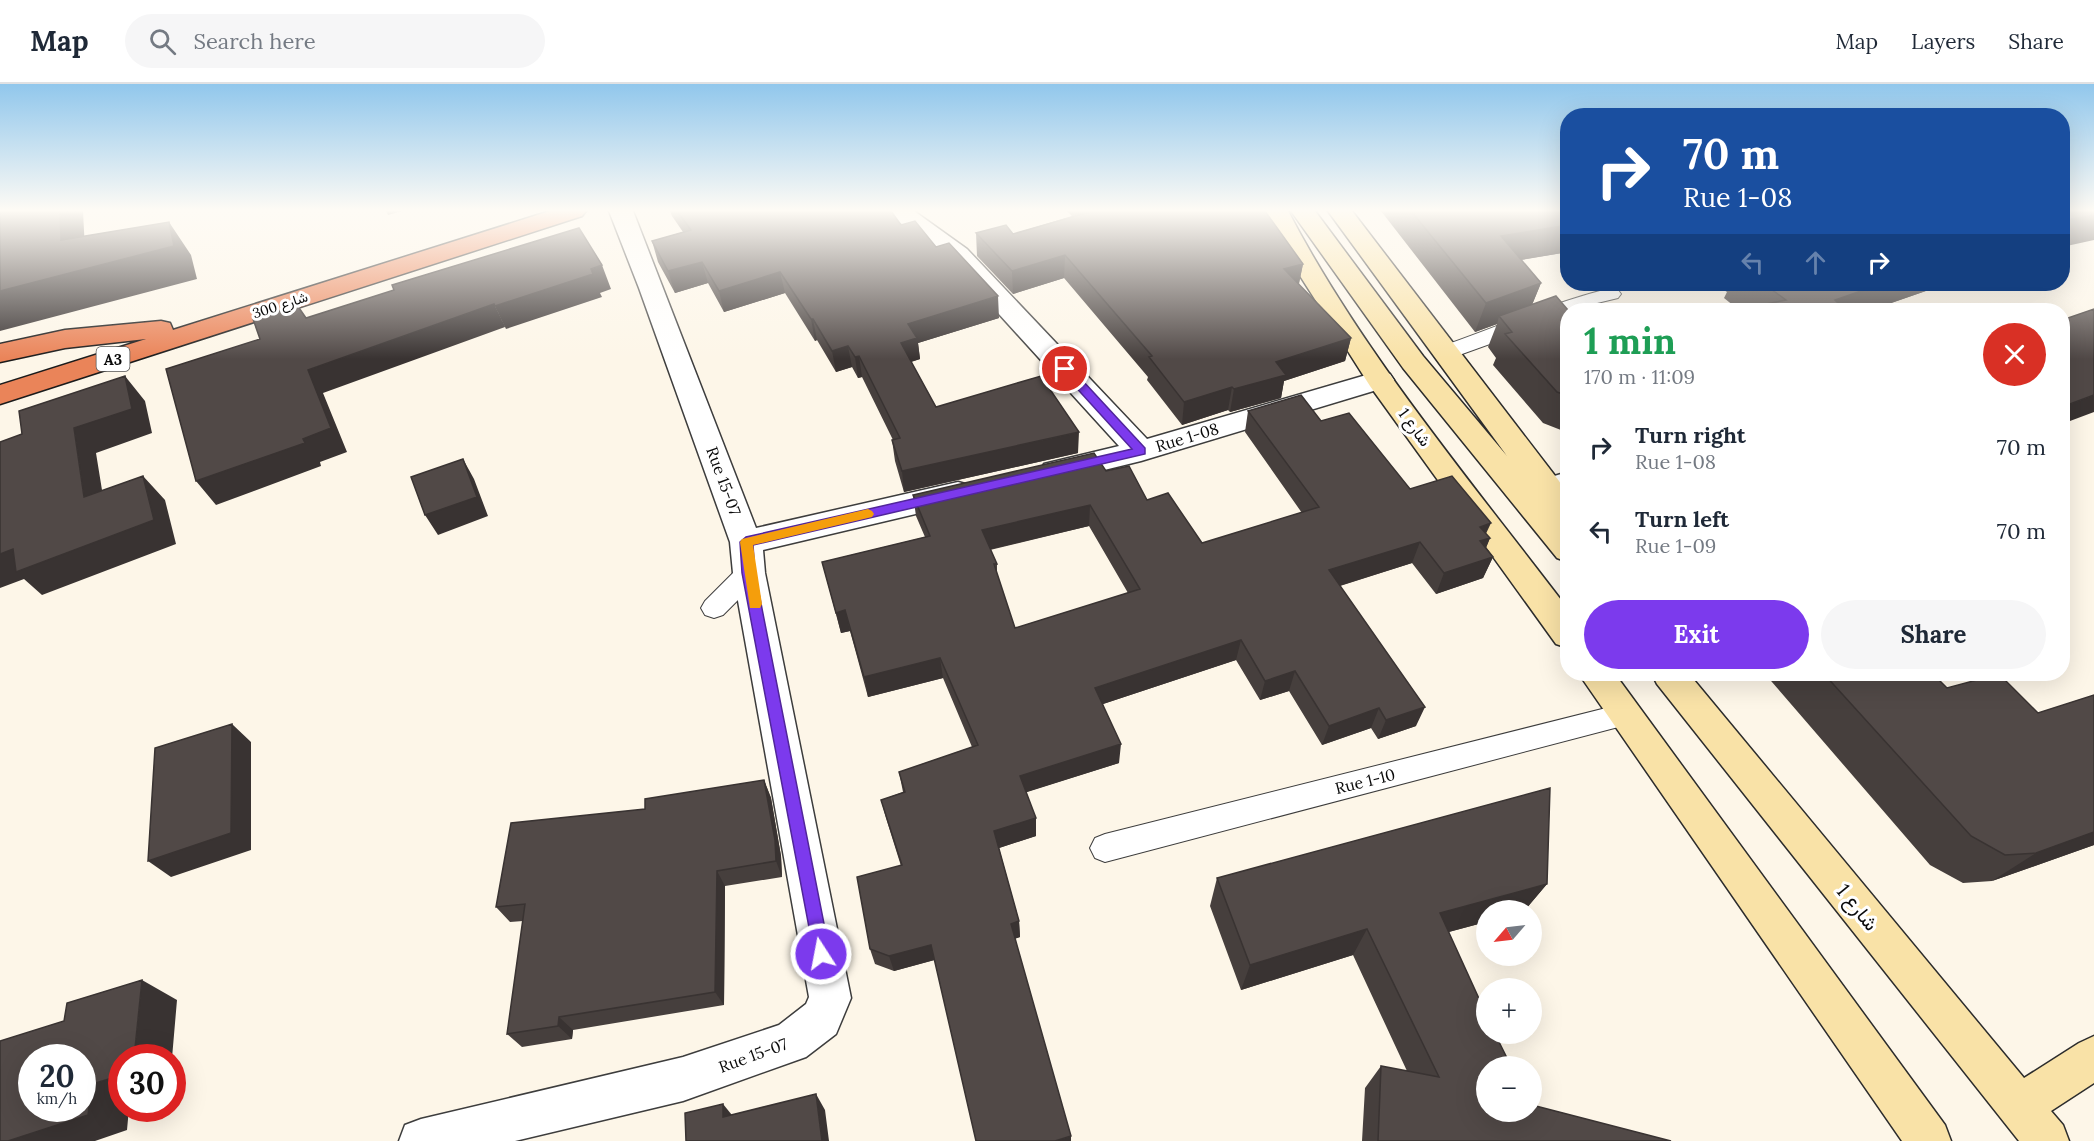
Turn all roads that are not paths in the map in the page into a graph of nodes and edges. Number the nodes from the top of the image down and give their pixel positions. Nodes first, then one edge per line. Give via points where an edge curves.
1 (419, 260) edge
2 (641, 260) edge
3 (964, 260) edge
4 (1302, 260) edge
5 (1339, 260) edge
6 (1375, 260) edge
7 (1611, 294) dead end
8 (1577, 303) edge
9 (1560, 309) edge
10 (226, 322) junction
11 (0, 353) edge
12 (1444, 353) junction
13 (1380, 380) junction
14 (6, 396) edge
15 (1141, 451) junction
16 (1025, 478) edge
17 (990, 486) edge
18 (1558, 486) edge
19 (1560, 540) edge
20 (748, 557) junction
21 (714, 608) dead end
22 (1560, 624) edge
23 (1601, 681) edge
24 (1675, 681) edge
25 (1626, 714) junction
26 (1105, 848) dead end
27 (2094, 1058) edge
28 (2020, 1106) junction
29 (421, 1141) edge
30 (1929, 1141) edge
31 (2047, 1141) edge

1 - 10 highway, شارع 300 / A3
2 - 20 street, Rue 15-07
3 - 15 street
4 - 13 main road, شارع 1
5 - 19 main road via 1396,340
6 - 12 main road
7 - 8 lane
9 - 12 lane
10 - 11 highway via 65,339
10 - 14 highway, A3
12 - 18 main road
13 - 15 street, Rue 1-08
13 - 22 main road, شارع 1
15 - 16 street, Rue 1-08
17 - 20 street
20 - 21 lane
20 - 29 street, Rue 15-07 via 830,998 821,1019 791,1042 683,1079
23 - 25 main road
24 - 28 main road, شارع 1
25 - 26 lane, Rue 1-10
25 - 30 main road
27 - 28 main road
28 - 31 main road, شارع 1

